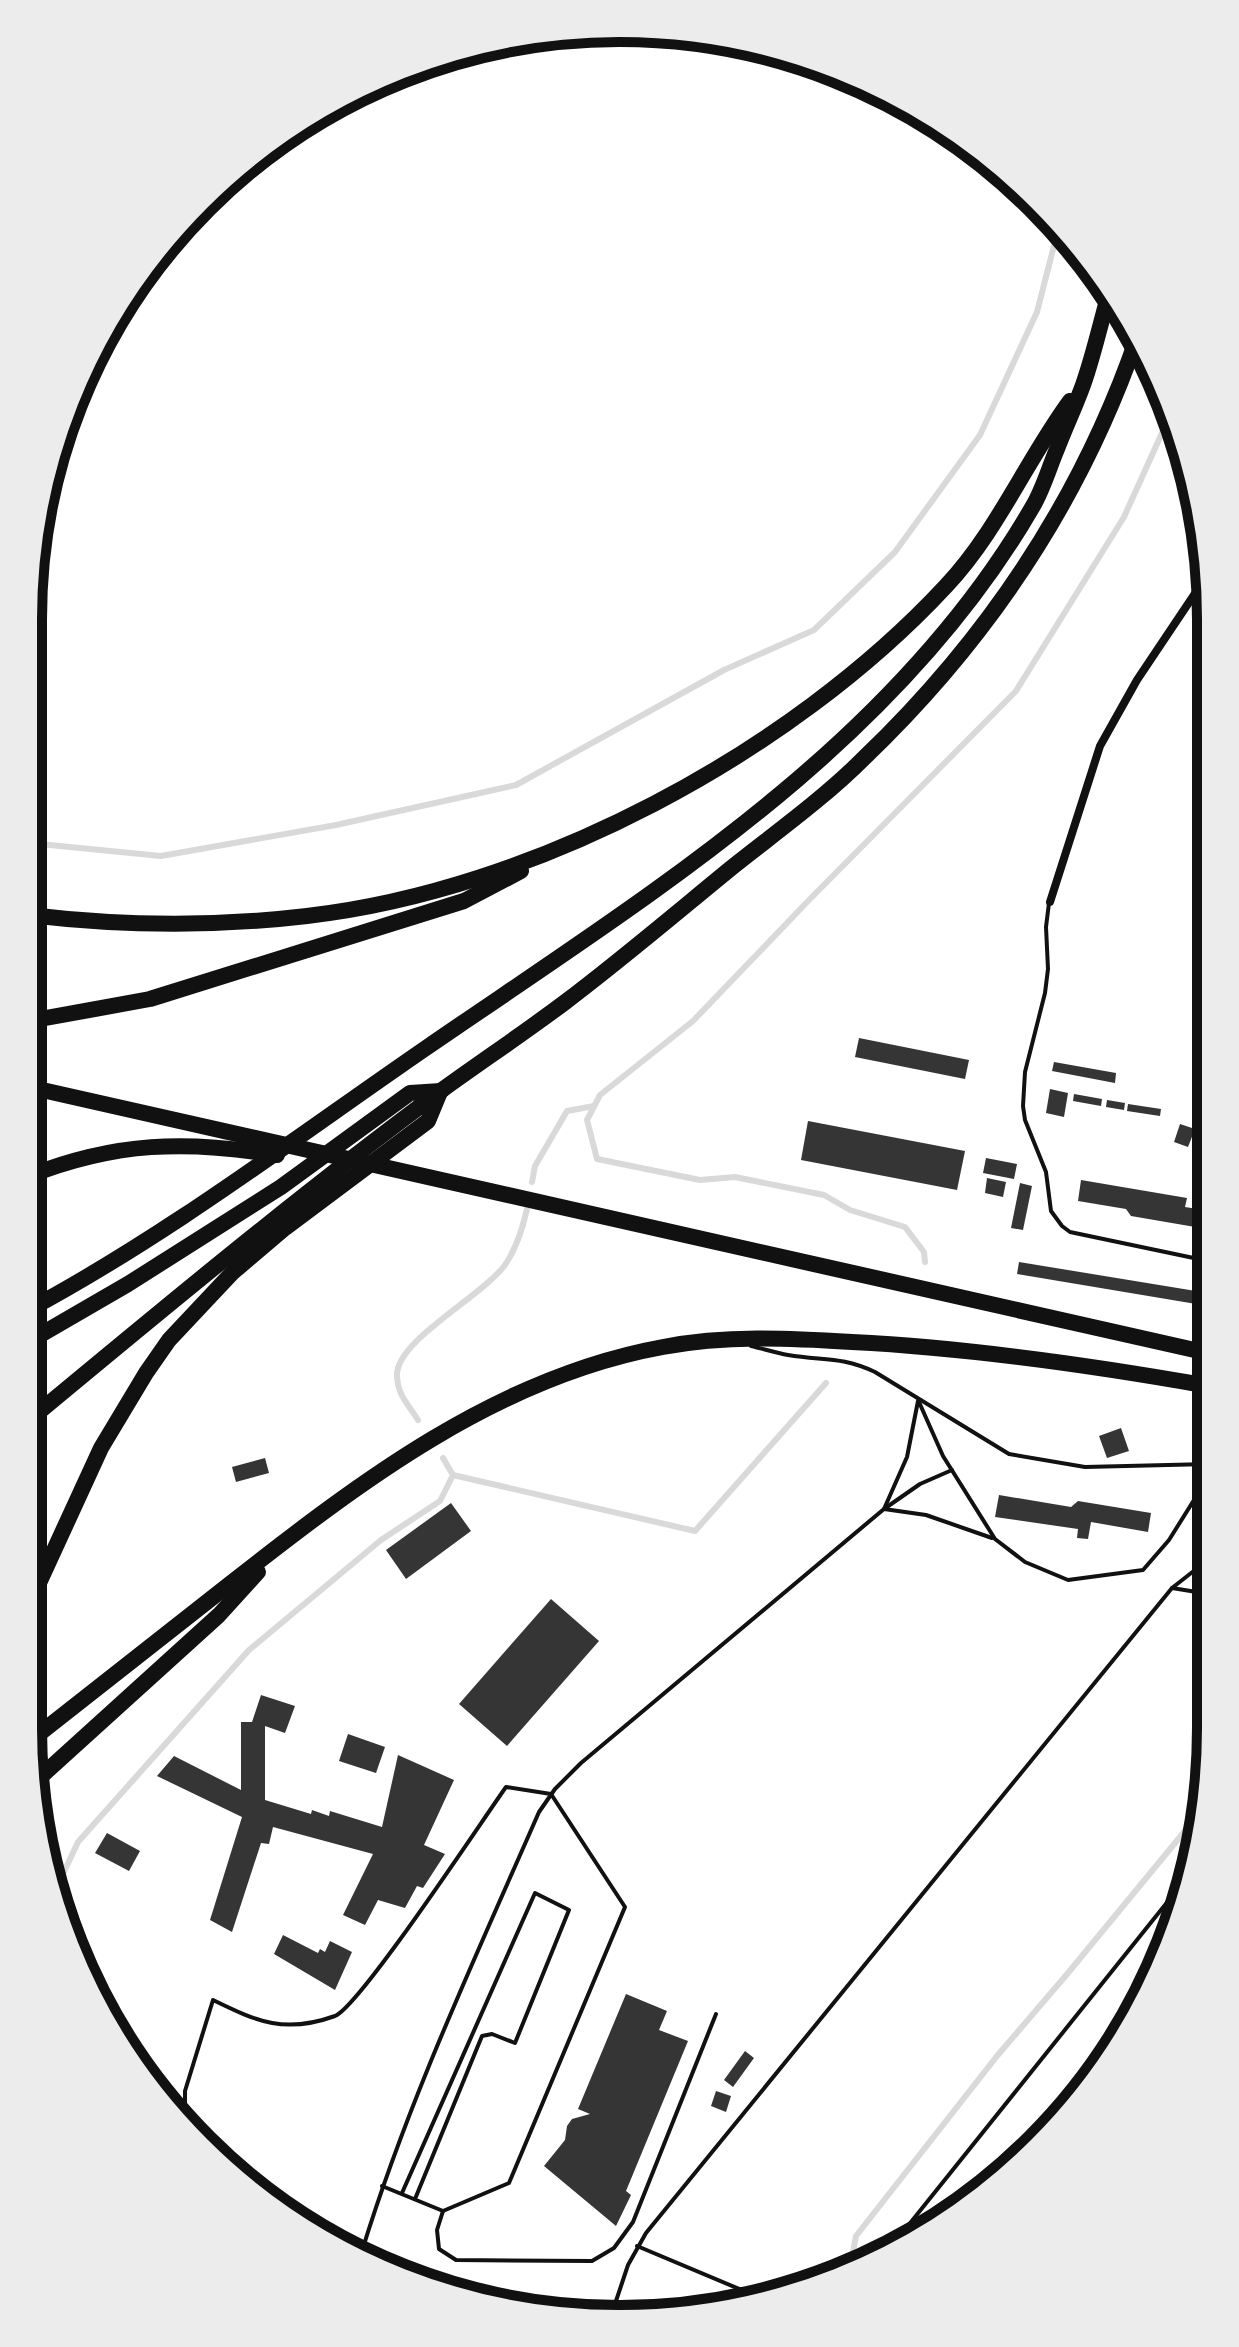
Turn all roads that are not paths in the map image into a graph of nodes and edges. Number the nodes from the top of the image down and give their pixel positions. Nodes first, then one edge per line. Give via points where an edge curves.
1 (1105, 307) edge
2 (1132, 354) edge
3 (1083, 384) junction
4 (1196, 592) edge
5 (603, 828) junction
6 (1050, 902) joint
7 (42, 916) edge
8 (42, 1019) edge
9 (42, 1090) edge
10 (441, 1091) junction
11 (42, 1172) edge
12 (464, 1185) junction
13 (1197, 1259) edge
14 (42, 1302) edge
15 (42, 1334) edge
16 (724, 1340) junction
17 (1197, 1351) edge
18 (1197, 1384) edge
19 (918, 1400) junction
20 (42, 1409) edge
21 (1197, 1464) edge
22 (952, 1470) junction
23 (1197, 1495) edge
24 (884, 1509) junction
25 (288, 1538) junction
26 (995, 1539) junction
27 (42, 1577) edge
28 (42, 1731) edge
29 (44, 1774) edge
30 (551, 1794) junction
31 (1171, 1898) edge
32 (716, 2014) dead end
33 (185, 2108) edge
34 (382, 2186) junction
35 (402, 2194) junction
36 (415, 2199) junction
37 (443, 2211) junction
38 (905, 2230) edge
39 (364, 2245) edge

1 - 3 highway
2 - 10 highway via 1091,451 1050,529 944,676 794,820 574,995
3 - 5 highway via 1046,433 980,546 903,627 809,708 764,739
3 - 14 highway via 1035,503 1005,549 927,652 858,726 788,788 720,842 238,1178
4 - 6 street via 1100,746
5 - 7 highway via 469,880 309,916 191,924
5 - 8 highway via 464,901 150,999
6 - 13 lane via 1045,993 1022,1089 1025,1120 1046,1172 1051,1211 1070,1232
9 - 12 highway
10 - 15 highway via 410,1093 281,1187
10 - 20 highway via 274,1217
10 - 27 highway via 428,1121 232,1273 161,1351 101,1448
11 - 12 highway via 97,1153 171,1145 249,1150
12 - 17 highway
16 - 18 highway via 808,1339 991,1352
16 - 19 lane via 854,1362
16 - 25 highway via 618,1357 469,1417 388,1466
19 - 21 lane via 1009,1454 1085,1467
19 - 22 lane
19 - 24 lane via 907,1457
22 - 24 lane
22 - 26 lane
23 - 26 lane via 1143,1570 1068,1580 1025,1562
24 - 26 lane via 926,1515
24 - 30 lane via 581,1763
25 - 28 highway
25 - 29 highway via 219,1615
30 - 33 lane via 506,1787 367,1984 338,2015 293,2027 253,2019 213,2000 185,2091
30 - 34 lane via 468,1973
30 - 37 lane via 625,1907 509,2183
31 - 38 lane
32 - 37 lane via 633,2222 614,2248 592,2261 456,2260 439,2249
34 - 35 lane
34 - 39 lane
35 - 36 lane
35 - 36 lane via 535,1893 569,1910 515,2043 492,2034 482,2036
36 - 37 lane

